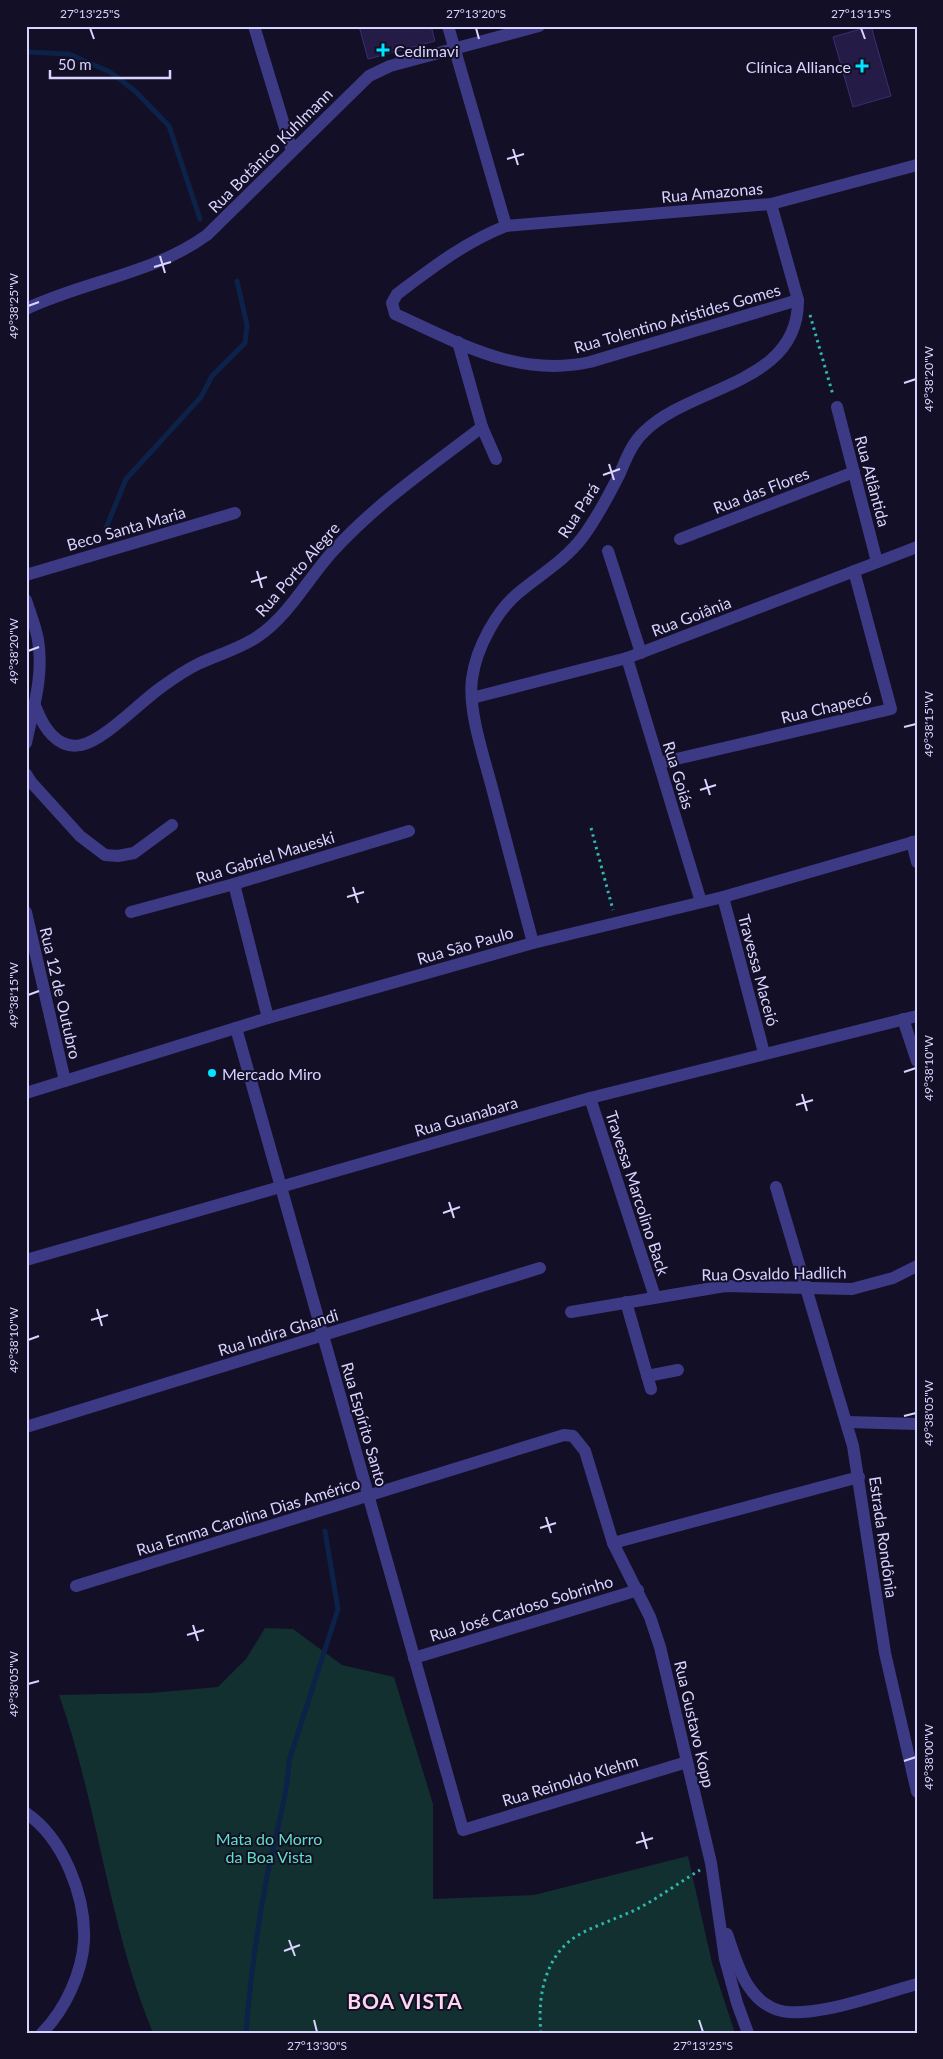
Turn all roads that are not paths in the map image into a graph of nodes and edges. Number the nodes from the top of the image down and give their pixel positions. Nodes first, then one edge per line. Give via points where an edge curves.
1 (254, 26) edge
2 (448, 26) edge
3 (539, 26) edge
4 (454, 49) junction
5 (292, 151) junction
6 (917, 165) edge
7 (771, 204) junction
8 (506, 226) junction
9 (798, 300) junction
10 (26, 309) edge
11 (458, 342) junction
12 (837, 407) road end
13 (482, 427) junction
14 (496, 459) dead end
15 (854, 472) junction
16 (235, 513) dead end
17 (680, 539) dead end
18 (917, 547) edge
19 (608, 551) dead end
20 (877, 562) junction
21 (854, 571) junction
22 (26, 575) edge
23 (26, 600) edge
24 (641, 653) junction
25 (627, 658) junction
26 (472, 698) junction
27 (36, 708) junction
28 (26, 743) edge
29 (659, 763) junction
30 (26, 774) edge
31 (172, 825) dead end
32 (409, 831) dead end
33 (915, 842) edge
34 (917, 862) edge
35 (234, 884) junction
36 (723, 897) junction
37 (701, 902) junction
38 (26, 912) edge
39 (131, 912) dead end
40 (533, 943) junction
41 (917, 1016) edge
42 (268, 1018) junction
43 (903, 1019) junction
44 (236, 1028) junction
45 (764, 1052) junction
46 (917, 1061) edge
47 (65, 1080) junction
48 (26, 1093) edge
49 (590, 1098) junction
50 (280, 1185) junction
51 (776, 1187) dead end
52 (26, 1260) edge
53 (917, 1266) edge
54 (540, 1268) dead end
55 (808, 1289) junction
56 (655, 1297) junction
57 (626, 1302) junction
58 (570, 1312) dead end
59 (323, 1335) junction
60 (678, 1370) dead end
61 (648, 1376) junction
62 (651, 1390) dead end
63 (847, 1422) junction
64 (917, 1424) edge
65 (26, 1427) edge
66 (573, 1436) joint
67 (859, 1477) junction
68 (368, 1496) junction
69 (614, 1543) junction
70 (76, 1586) dead end
71 (638, 1590) junction
72 (414, 1658) junction
73 (687, 1762) junction
74 (917, 1792) edge
75 (26, 1813) edge
76 (463, 1830) joint
77 (720, 1915) junction
78 (917, 1984) edge
79 (42, 2033) edge
80 (748, 2033) edge

1 - 5 street
2 - 4 street
3 - 4 street, Rua Botânico Kuhlmann
4 - 5 street, Rua Botânico Kuhlmann via 390,66 368,76
4 - 8 street
5 - 10 street, Rua Botânico Kuhlmann via 193,246 149,266
6 - 7 street, Rua Amazonas
7 - 8 street, Rua Amazonas
7 - 9 street, Rua Pará
8 - 11 street, Rua Tolentino Aristides Gomes via 462,246 397,294 392,303 395,314
9 - 11 street, Rua Tolentino Aristides Gomes via 574,366 536,367 512,362
9 - 26 street, Rua Pará via 798,315 792,332 770,362 678,409 643,432 583,538 553,568 521,591 497,620 478,656 472,679
11 - 13 street
12 - 15 street, Rua Atlântida
13 - 14 street
13 - 27 street, Rua Porto Alegre via 354,529 284,612 256,638 178,676 106,732 81,746 70,746 50,734
15 - 17 street, Rua das Flores
15 - 20 street, Rua Atlântida
16 - 22 street, Beco Santa Maria
18 - 20 street, Rua Goiânia
19 - 24 street
20 - 21 street, Rua Goiânia
21 - 24 street, Rua Goiânia
21 - 29 street, Rua Chapecó via 891,709
23 - 27 street via 38,640
24 - 25 street, Rua Goiânia
25 - 26 street, Rua Goiânia
25 - 29 street, Rua Goiás
26 - 40 street, Rua Pará
27 - 28 street
29 - 37 street, Rua Goiás
30 - 31 street via 80,836 105,855 134,853
32 - 35 street, Rua Gabriel Maueski
33 - 34 street
33 - 36 street, Rua São Paulo
35 - 39 street, Rua Gabriel Maueski
35 - 42 street
36 - 37 street, Rua São Paulo
36 - 45 street, Travessa Maceió
37 - 40 street, Rua São Paulo
38 - 47 street, Rua 12 de Outubro
40 - 42 street, Rua São Paulo
41 - 43 street, Rua Guanabara
42 - 44 street, Rua São Paulo
43 - 45 street, Rua Guanabara
43 - 46 street
44 - 47 street, Rua São Paulo
44 - 50 street, Rua Espírito Santo
45 - 49 street, Rua Guanabara
47 - 48 street, Rua São Paulo
49 - 50 street, Rua Guanabara
49 - 56 street, Travessa Marcolino Back
50 - 52 street, Rua Guanabara
50 - 59 street, Rua Espírito Santo
51 - 55 street, Estrada Rondônia
53 - 55 street, Rua Osvaldo Hadlich via 870,1286
54 - 59 street, Rua Indira Ghandi
55 - 56 street, Rua Osvaldo Hadlich via 725,1286
55 - 63 street, Estrada Rondônia
56 - 57 street, Rua Osvaldo Hadlich
57 - 58 street, Rua Osvaldo Hadlich
57 - 61 street
59 - 65 street, Rua Indira Ghandi
59 - 68 street, Rua Espírito Santo
60 - 61 street
61 - 62 street
63 - 64 street
63 - 67 street, Estrada Rondônia
66 - 68 street, Rua Emma Carolina Dias Américo via 564,1435
66 - 69 street, Rua Gustavo Kopp via 585,1451
67 - 69 street
67 - 74 street, Estrada Rondônia via 885,1653
68 - 70 street, Rua Emma Carolina Dias Américo
68 - 72 street, Rua Espírito Santo
69 - 71 street, Rua Gustavo Kopp
71 - 72 street, Rua José Cardoso Sobrinho
71 - 73 street, Rua Gustavo Kopp via 660,1646
72 - 76 street, Rua Espírito Santo
73 - 76 street, Rua Reinoldo Klehm
73 - 77 street, Rua Gustavo Kopp
75 - 79 street via 37,1820 68,1864 79,1892 84,1941 75,1982
77 - 78 street via 750,1988 776,2009 797,2012 830,2008
77 - 80 street, Rua Gustavo Kopp via 725,1959 736,2003

